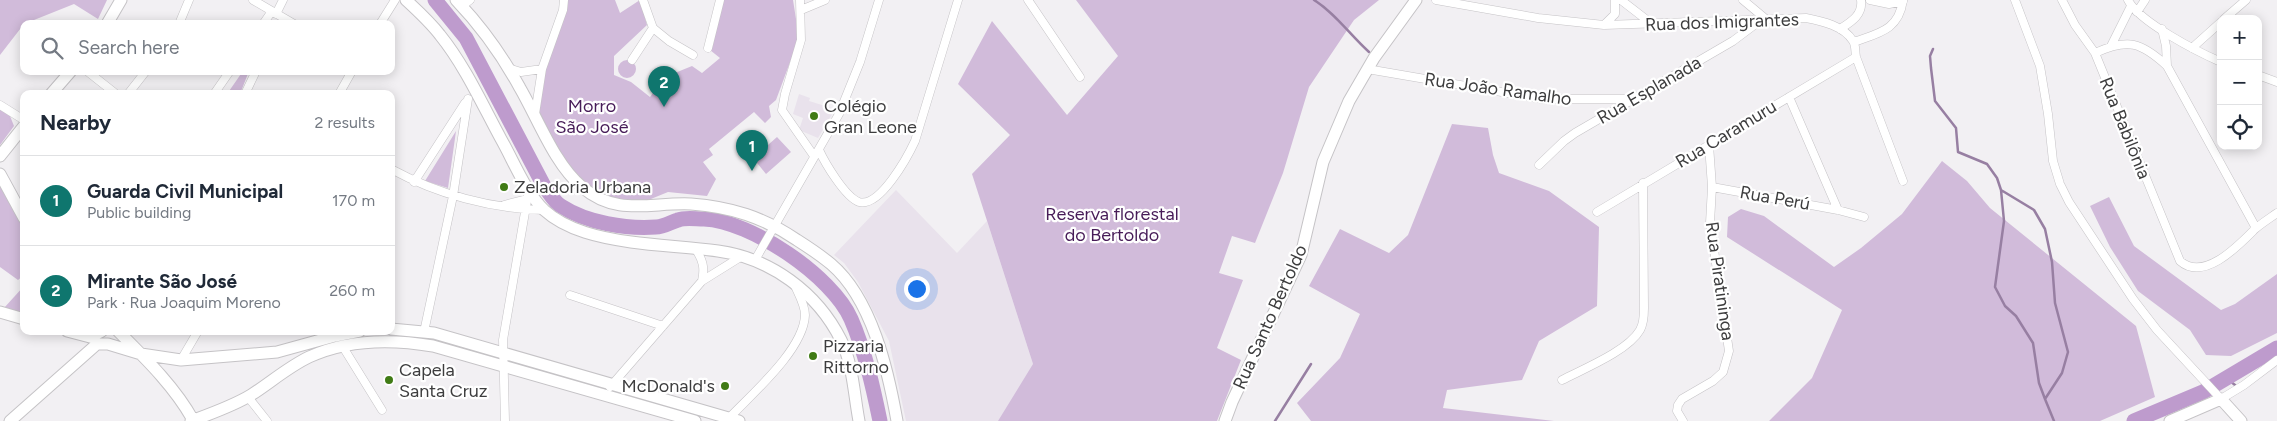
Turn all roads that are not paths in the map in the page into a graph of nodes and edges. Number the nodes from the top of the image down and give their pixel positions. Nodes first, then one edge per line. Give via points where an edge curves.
1 (121, 0) edge
2 (190, 0) edge
3 (252, 0) edge
4 (283, 0) edge
5 (395, 0) edge
6 (406, 0) edge
7 (564, 0) edge
8 (643, 0) edge
9 (720, 0) edge
10 (800, 0) edge
11 (826, 0) edge
12 (879, 0) edge
13 (958, 0) edge
14 (1028, 0) edge
15 (1416, 0) edge
16 (1436, 0) edge
17 (1615, 0) edge
18 (1621, 0) edge
19 (1743, 0) edge
20 (1861, 0) edge
21 (1870, 0) edge
22 (2015, 0) edge
23 (2062, 0) edge
24 (2145, 0) edge
25 (2246, 0) edge
26 (1903, 1) edge
27 (463, 2) edge
28 (1472, 4) edge
29 (2132, 6) edge
30 (801, 10) junction
31 (2229, 15) edge
32 (277, 16) edge
33 (110, 20) edge
34 (181, 20) edge
35 (382, 20) edge
36 (1765, 20) junction
37 (1652, 24) junction
38 (1604, 25) junction
39 (2217, 26) edge
40 (653, 28) junction
41 (1840, 29) junction
42 (2162, 29) junction
43 (1854, 42) junction
44 (2111, 46) junction
45 (708, 48) dead end
46 (2192, 48) junction
47 (2095, 53) junction
48 (693, 55) dead end
49 (1856, 57) junction
50 (632, 60) dead end
51 (2217, 60) edge
52 (2167, 66) junction
53 (508, 68) junction
54 (542, 69) junction
55 (1367, 69) junction
56 (68, 75) edge
57 (92, 75) edge
58 (143, 75) edge
59 (227, 75) edge
60 (254, 75) edge
61 (350, 75) edge
62 (2262, 76) edge
63 (1080, 78) dead end
64 (2277, 82) edge
65 (54, 90) edge
66 (111, 90) edge
67 (131, 90) edge
68 (217, 90) edge
69 (247, 90) edge
70 (341, 90) edge
71 (1789, 97) junction
72 (1631, 99) junction
73 (0, 105) edge
74 (535, 116) junction
75 (20, 118) edge
76 (20, 131) edge
77 (1709, 145) junction
78 (816, 153) junction
79 (0, 156) edge
80 (810, 164) junction
81 (1539, 165) dead end
82 (829, 169) junction
83 (395, 171) edge
84 (0, 174) edge
85 (1903, 181) dead end
86 (414, 182) junction
87 (1643, 183) junction
88 (1712, 187) junction
89 (528, 194) junction
90 (453, 196) junction
91 (502, 205) junction
92 (526, 210) junction
93 (544, 210) junction
94 (1838, 210) junction
95 (20, 211) edge
96 (1597, 212) dead end
97 (2277, 213) edge
98 (1864, 217) dead end
99 (2256, 228) junction
100 (771, 230) junction
101 (695, 248) junction
102 (757, 255) junction
103 (742, 256) junction
104 (702, 281) junction
105 (793, 282) junction
106 (570, 295) dead end
107 (0, 312) edge
108 (20, 318) edge
109 (663, 326) junction
110 (395, 329) edge
111 (424, 332) junction
112 (74, 335) edge
113 (81, 335) edge
114 (94, 335) edge
115 (122, 335) edge
116 (196, 335) edge
117 (340, 335) edge
118 (343, 347) junction
119 (277, 352) junction
120 (503, 352) junction
121 (141, 354) junction
122 (82, 357) junction
123 (182, 360) junction
124 (2277, 360) edge
125 (503, 366) junction
126 (279, 376) junction
127 (1562, 380) dead end
128 (612, 384) junction
129 (604, 395) junction
130 (2219, 396) junction
131 (248, 397) junction
132 (382, 410) dead end
133 (734, 419) edge
134 (10, 421) edge
135 (192, 421) edge
136 (267, 421) edge
137 (505, 421) edge
138 (695, 421) edge
139 (859, 421) edge
140 (898, 421) edge
141 (1225, 421) edge
142 (1683, 421) edge
143 (2170, 421) edge
144 (2241, 421) edge

1 - 33 main road
2 - 34 street
3 - 32 street
4 - 32 street
5 - 35 street
6 - 89 main road via 451,50
7 - 54 street
8 - 40 street
9 - 45 street
10 - 30 street
11 - 30 street
12 - 78 street via 847,97
13 - 82 street via 921,122 905,161 891,181 870,200 859,202
14 - 63 street
15 - 55 main road, Rua Santo Bertoldo
16 - 28 street, Rua dos Imigrantes
17 - 38 street via 1615,14
18 - 37 street
19 - 36 street
20 - 41 street via 1854,20
21 - 26 street via 1889,4
22 - 130 street via 2040,66 2053,161 2069,202 2133,299
23 - 47 street, Rua Babilônia
24 - 29 street
25 - 31 street
26 - 43 street via 1893,24 1876,35
27 - 53 main road
28 - 38 street, Rua dos Imigrantes
29 - 42 street
29 - 44 street
30 - 78 street via 801,40 782,110
36 - 37 street, Rua dos Imigrantes
36 - 41 street, Rua dos Imigrantes via 1806,18
36 - 72 street, Rua Esplanada
37 - 38 street, Rua dos Imigrantes
39 - 46 street
40 - 48 street
40 - 50 street
41 - 43 street, Rua dos Imigrantes
42 - 46 street
42 - 52 street
43 - 49 street
44 - 47 street
44 - 52 street via 2136,44 2148,49
46 - 51 street
47 - 99 street, Rua Babilônia via 2180,260 2193,268 2208,265 2230,252
49 - 71 street, Rua Caramuru
49 - 85 street
52 - 99 street
53 - 54 street via 530,73
53 - 74 main road
54 - 74 street
55 - 72 street, Rua João Ramalho via 1542,99
55 - 141 main road, Rua Santo Bertoldo via 1349,101 1323,162 1301,255
56 - 65 main road
57 - 66 street
58 - 67 street
59 - 68 street
60 - 69 street
61 - 70 street
62 - 64 street
71 - 77 street, Rua Caramuru
71 - 94 street, Rua Perú
72 - 81 street, Rua Esplanada via 1564,141
73 - 75 street
74 - 100 main road via 571,177 597,198 626,207 689,204 741,212
76 - 79 main road
77 - 87 street, Rua Caramuru
77 - 88 street, Rua Piratininga
78 - 80 street
78 - 82 street
80 - 82 street
80 - 100 street
83 - 86 street
84 - 95 main road
86 - 90 street
86 - 90 street via 468,99
87 - 96 street, Rua Caramuru
87 - 127 street via 1644,308 1640,331 1614,353
88 - 94 street, Rua Perú
88 - 142 street, Rua Piratininga via 1710,223 1729,351 1723,372 1678,405
89 - 91 street
89 - 92 street
89 - 93 main road
90 - 91 street
90 - 111 street
91 - 92 street
92 - 93 street
92 - 120 street
93 - 101 main road via 573,228 599,236
94 - 98 street, Rua Perú
97 - 99 street
100 - 102 street
100 - 140 main road via 832,265 846,281 879,343
101 - 103 main road
101 - 104 street via 703,262
102 - 103 main road
102 - 105 main road
103 - 104 street
104 - 109 street
105 - 133 street via 805,314 795,345
105 - 139 main road via 812,300 842,342
106 - 109 street
107 - 108 main road
109 - 128 street
110 - 111 main road
111 - 120 main road
112 - 122 main road via 83,342
113 - 114 main road
115 - 121 main road
116 - 123 street
117 - 119 main road
118 - 125 main road via 374,342 407,342 434,346
118 - 126 main road via 309,358
118 - 132 street
119 - 123 main road
119 - 126 main road via 282,362
120 - 125 street
120 - 128 main road
121 - 122 main road via 101,344
121 - 123 main road
121 - 135 main road via 183,403
122 - 134 main road
124 - 130 street via 2244,385
125 - 129 main road
125 - 137 street
126 - 131 main road
128 - 129 street
128 - 133 main road
129 - 138 main road
130 - 143 main road
130 - 144 main road
131 - 135 main road
131 - 136 street

